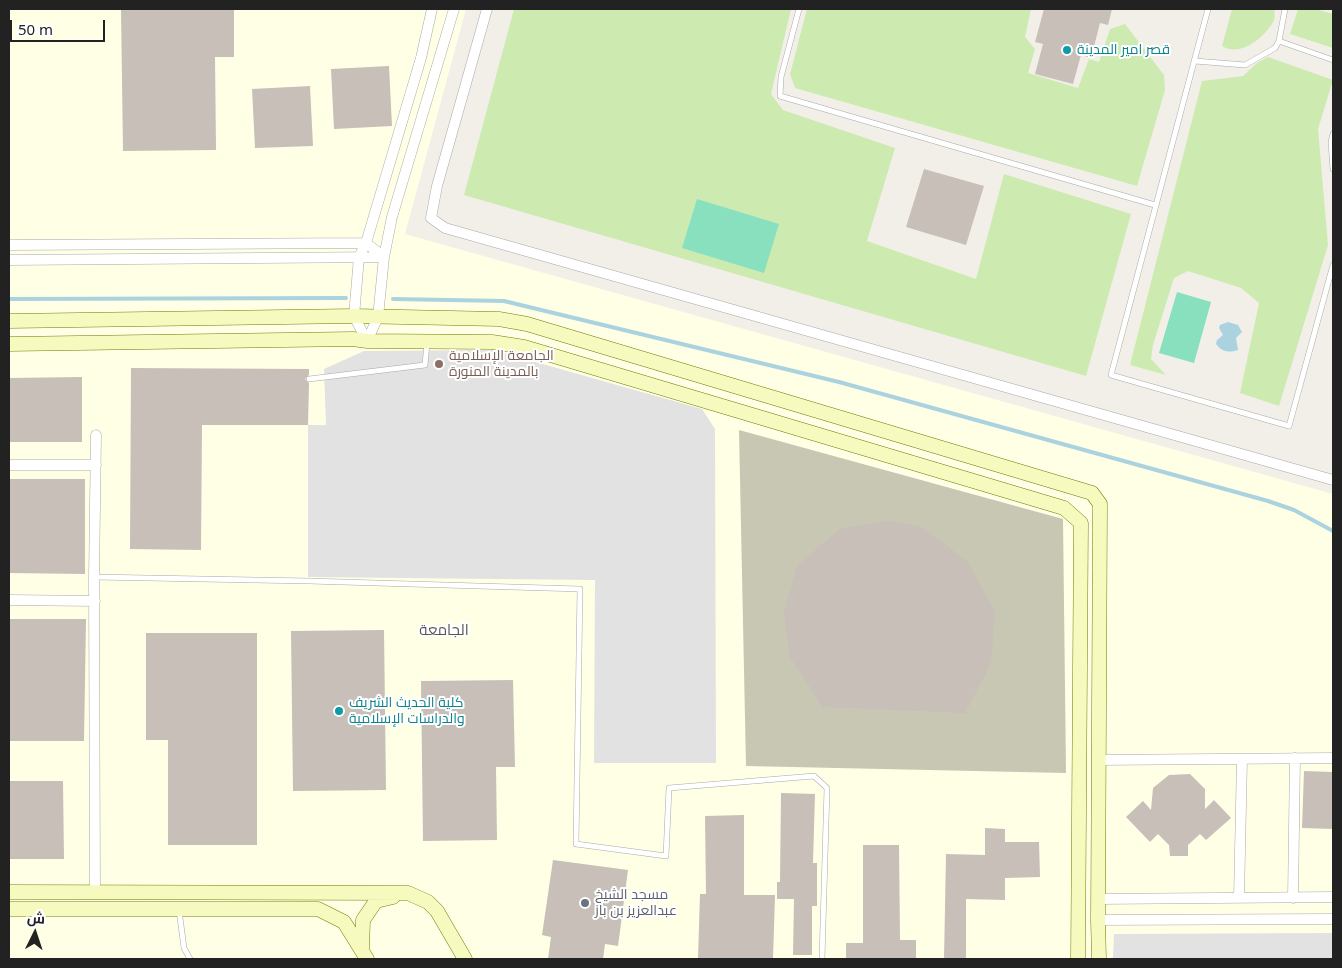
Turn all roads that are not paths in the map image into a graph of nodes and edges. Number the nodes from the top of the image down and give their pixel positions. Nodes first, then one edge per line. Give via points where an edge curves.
1 (432, 9) edge
2 (454, 9) edge
3 (487, 9) edge
4 (798, 9) edge
5 (1208, 9) edge
6 (1285, 9) edge
7 (1279, 41) junction
8 (1333, 60) edge
9 (1195, 62) junction
10 (1333, 134) edge
11 (1333, 169) edge
12 (1155, 204) junction
13 (366, 243) junction
14 (9, 245) edge
15 (359, 257) junction
16 (384, 257) junction
17 (9, 260) edge
18 (1333, 265) edge
19 (354, 316) junction
20 (378, 317) junction
21 (9, 322) edge
22 (367, 341) junction
23 (427, 341) junction
24 (9, 344) edge
25 (309, 379) dead end
26 (96, 435) dead end
27 (9, 465) edge
28 (96, 465) junction
29 (1333, 480) edge
30 (94, 577) junction
31 (9, 600) edge
32 (95, 601) junction
33 (1295, 758) junction
34 (1333, 758) edge
35 (1242, 759) junction
36 (1098, 760) junction
37 (95, 891) junction
38 (9, 892) edge
39 (408, 893) junction
40 (1333, 897) edge
41 (1239, 898) junction
42 (1293, 898) junction
43 (1098, 899) junction
44 (9, 909) edge
45 (179, 909) junction
46 (1333, 919) edge
47 (1098, 920) junction
48 (365, 955) edge
49 (190, 959) edge
50 (465, 959) edge
51 (822, 959) edge
52 (1078, 959) edge
53 (1099, 959) edge

1 - 13 street via 421,58
2 - 16 street via 392,218
3 - 29 street via 437,186 431,218 445,228
4 - 12 lane via 781,77 780,96
5 - 9 lane
6 - 7 lane
7 - 8 lane
7 - 9 lane via 1275,48 1245,65
9 - 12 lane
10 - 11 lane
12 - 18 lane via 1111,375 1289,426
13 - 14 street
13 - 15 street
13 - 16 street
15 - 16 street
15 - 17 street
15 - 19 street
16 - 20 street
19 - 20 main road
19 - 21 main road
19 - 22 street
20 - 22 street
20 - 36 main road via 498,319 527,324 1092,493 1100,504
22 - 23 main road
22 - 24 main road
23 - 25 lane via 425,365
23 - 52 main road via 492,342 524,347 1064,508 1081,522
26 - 28 street
27 - 28 street
28 - 30 street
30 - 32 street
30 - 51 lane via 580,589 576,844 666,856 669,788 814,776 827,788
31 - 32 street
32 - 37 street
33 - 34 street
33 - 35 street
33 - 42 street
35 - 36 street
35 - 41 street
36 - 43 main road
37 - 38 main road
37 - 39 main road
39 - 48 main road via 376,901 363,920
39 - 50 main road via 428,902 437,911
40 - 42 street
41 - 42 street
41 - 43 street
43 - 47 main road
44 - 45 main road
45 - 48 main road via 318,909 344,922
45 - 49 lane via 184,948
46 - 47 street
47 - 53 main road

